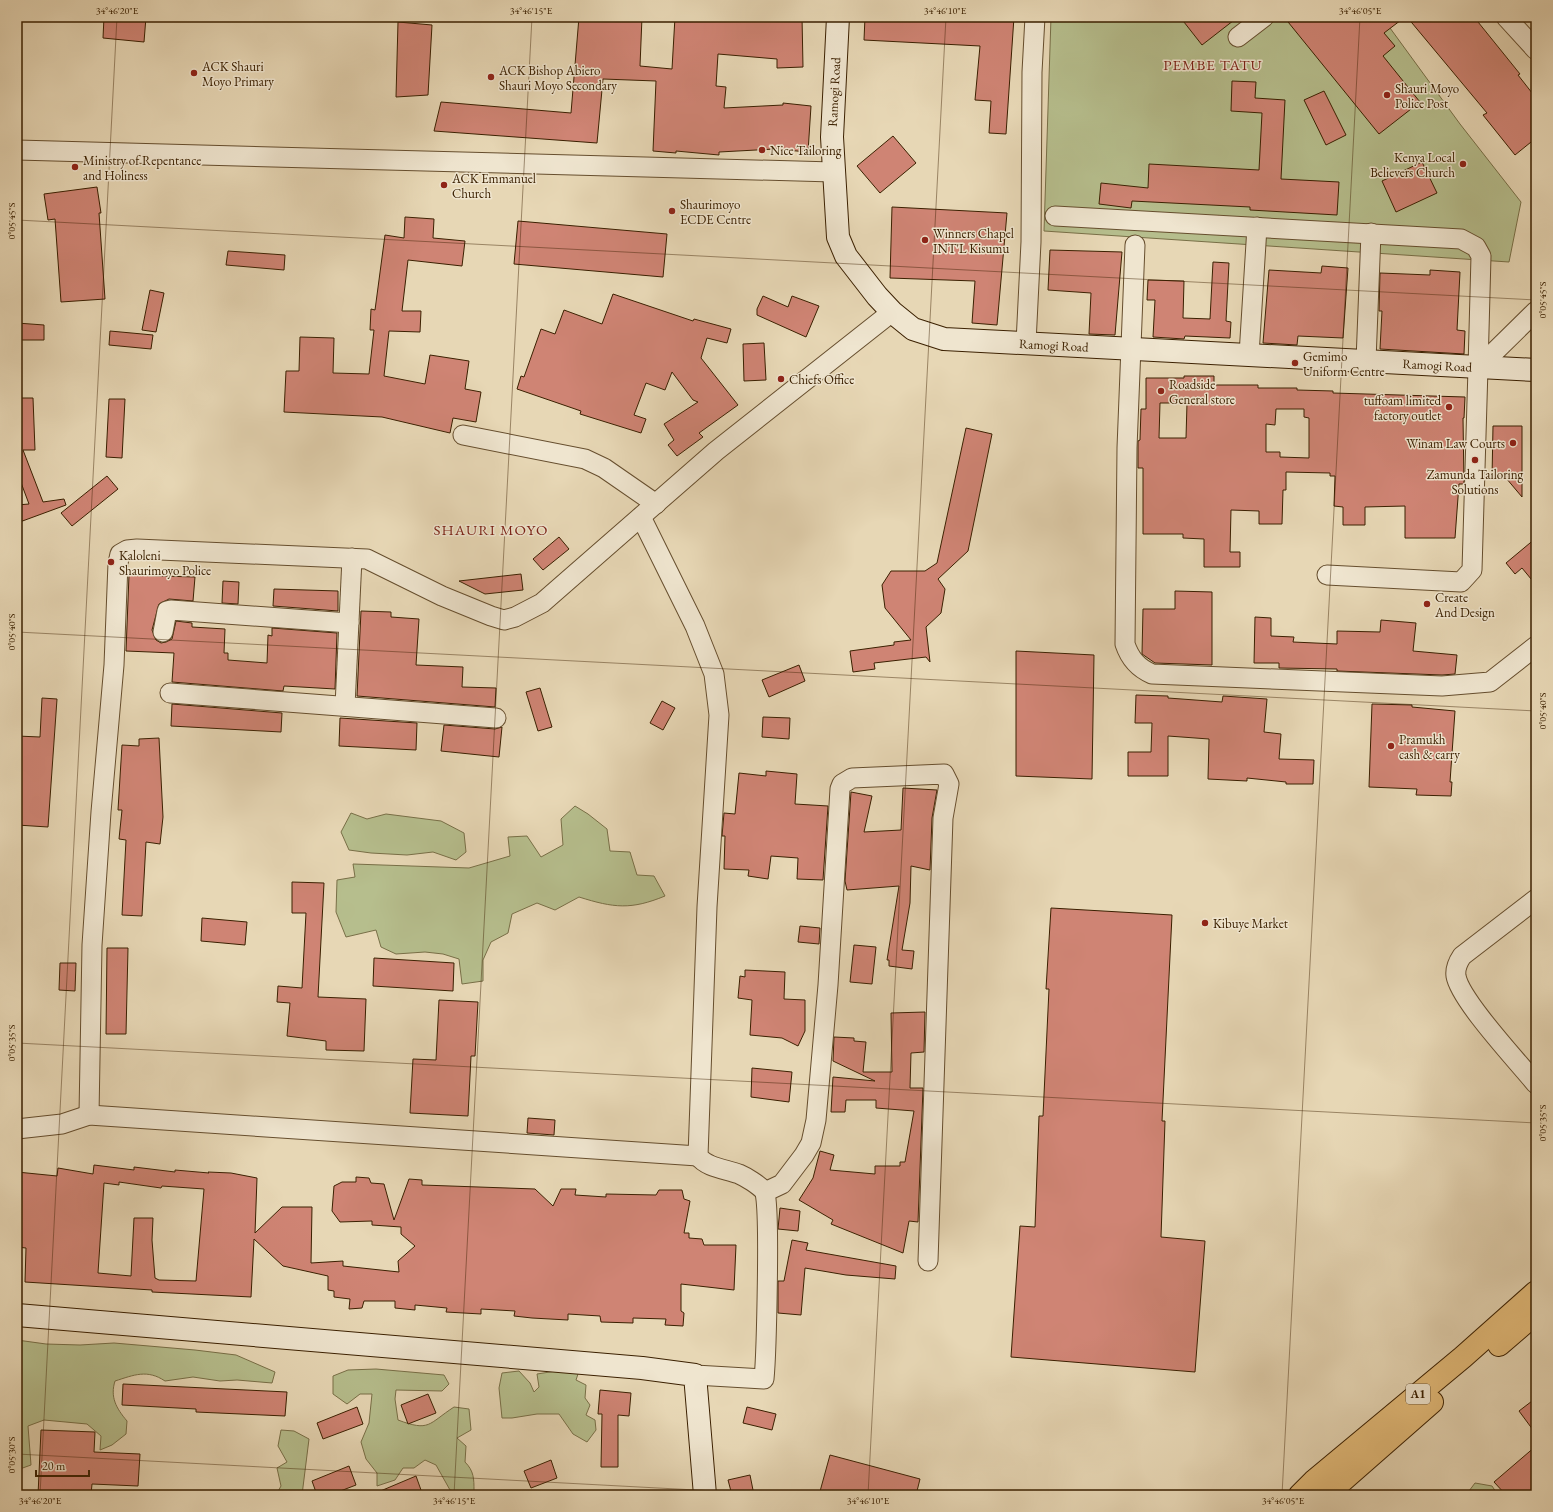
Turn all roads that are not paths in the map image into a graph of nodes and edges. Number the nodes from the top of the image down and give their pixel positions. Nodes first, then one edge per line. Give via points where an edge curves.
1 (838, 17) edge
2 (1035, 17) edge
3 (1264, 17) edge
4 (1506, 17) edge
5 (1238, 37) dead end
6 (1536, 50) edge
7 (17, 150) edge
8 (833, 172) junction
9 (1055, 216) dead end
10 (1257, 227) junction
11 (1371, 233) junction
12 (1135, 245) dead end
13 (892, 312) junction
14 (1536, 312) edge
15 (1026, 343) junction
16 (1132, 349) junction
17 (1249, 355) junction
18 (1366, 361) junction
19 (1478, 368) junction
20 (1536, 370) edge
21 (463, 435) dead end
22 (656, 504) junction
23 (641, 517) junction
24 (352, 558) junction
25 (1327, 575) dead end
26 (349, 623) junction
27 (163, 632) dead end
28 (1536, 646) edge
29 (170, 693) dead end
30 (345, 706) junction
31 (496, 718) dead end
32 (1536, 899) edge
33 (1536, 1084) edge
34 (89, 1115) junction
35 (17, 1129) edge
36 (698, 1156) junction
37 (765, 1192) junction
38 (928, 1261) dead end
39 (1536, 1292) edge
40 (1536, 1313) edge
41 (17, 1315) edge
42 (694, 1375) junction
43 (705, 1495) edge
44 (1300, 1495) edge
45 (1326, 1495) edge

1 - 8 street, Ramogi Road via 832,137
2 - 15 street via 1032,72 1031,242
3 - 5 street
4 - 6 street
7 - 8 street
8 - 13 street, Ramogi Road via 840,243 859,274
9 - 10 street
10 - 11 street
10 - 17 street
11 - 18 street
11 - 19 street via 1461,238 1476,247 1481,256
12 - 16 street
13 - 15 street, Ramogi Road via 913,329 944,339
13 - 22 street via 716,451
14 - 19 street
15 - 16 street, Ramogi Road
16 - 17 street, Ramogi Road
16 - 28 street via 1127,448 1125,644 1138,667 1152,674 1442,686 1490,682
17 - 18 street, Ramogi Road
18 - 19 street, Ramogi Road
19 - 20 street, Ramogi Road
19 - 25 street via 1472,570 1461,582
21 - 22 street via 585,459 604,468
22 - 23 street
23 - 24 street via 542,603 515,618 504,620 442,596 367,559
23 - 36 street via 695,626 714,674 719,715 707,914
24 - 26 street
24 - 34 street via 143,549 127,550 120,554 92,945
26 - 27 street via 171,610 167,611 164,618
26 - 30 street
29 - 30 street
30 - 31 street
32 - 33 street via 1462,956 1457,964 1456,976 1467,998
34 - 35 street via 62,1124
34 - 36 street
36 - 37 street via 710,1165 741,1175
37 - 38 street via 782,1184 804,1155 811,1143 816,1120 842,784 852,778 944,774 949,784 943,818
37 - 42 street via 768,1240 764,1379
39 - 44 highway, A1 via 1463,1358
40 - 45 highway, A1
41 - 42 street via 642,1368
42 - 43 street

